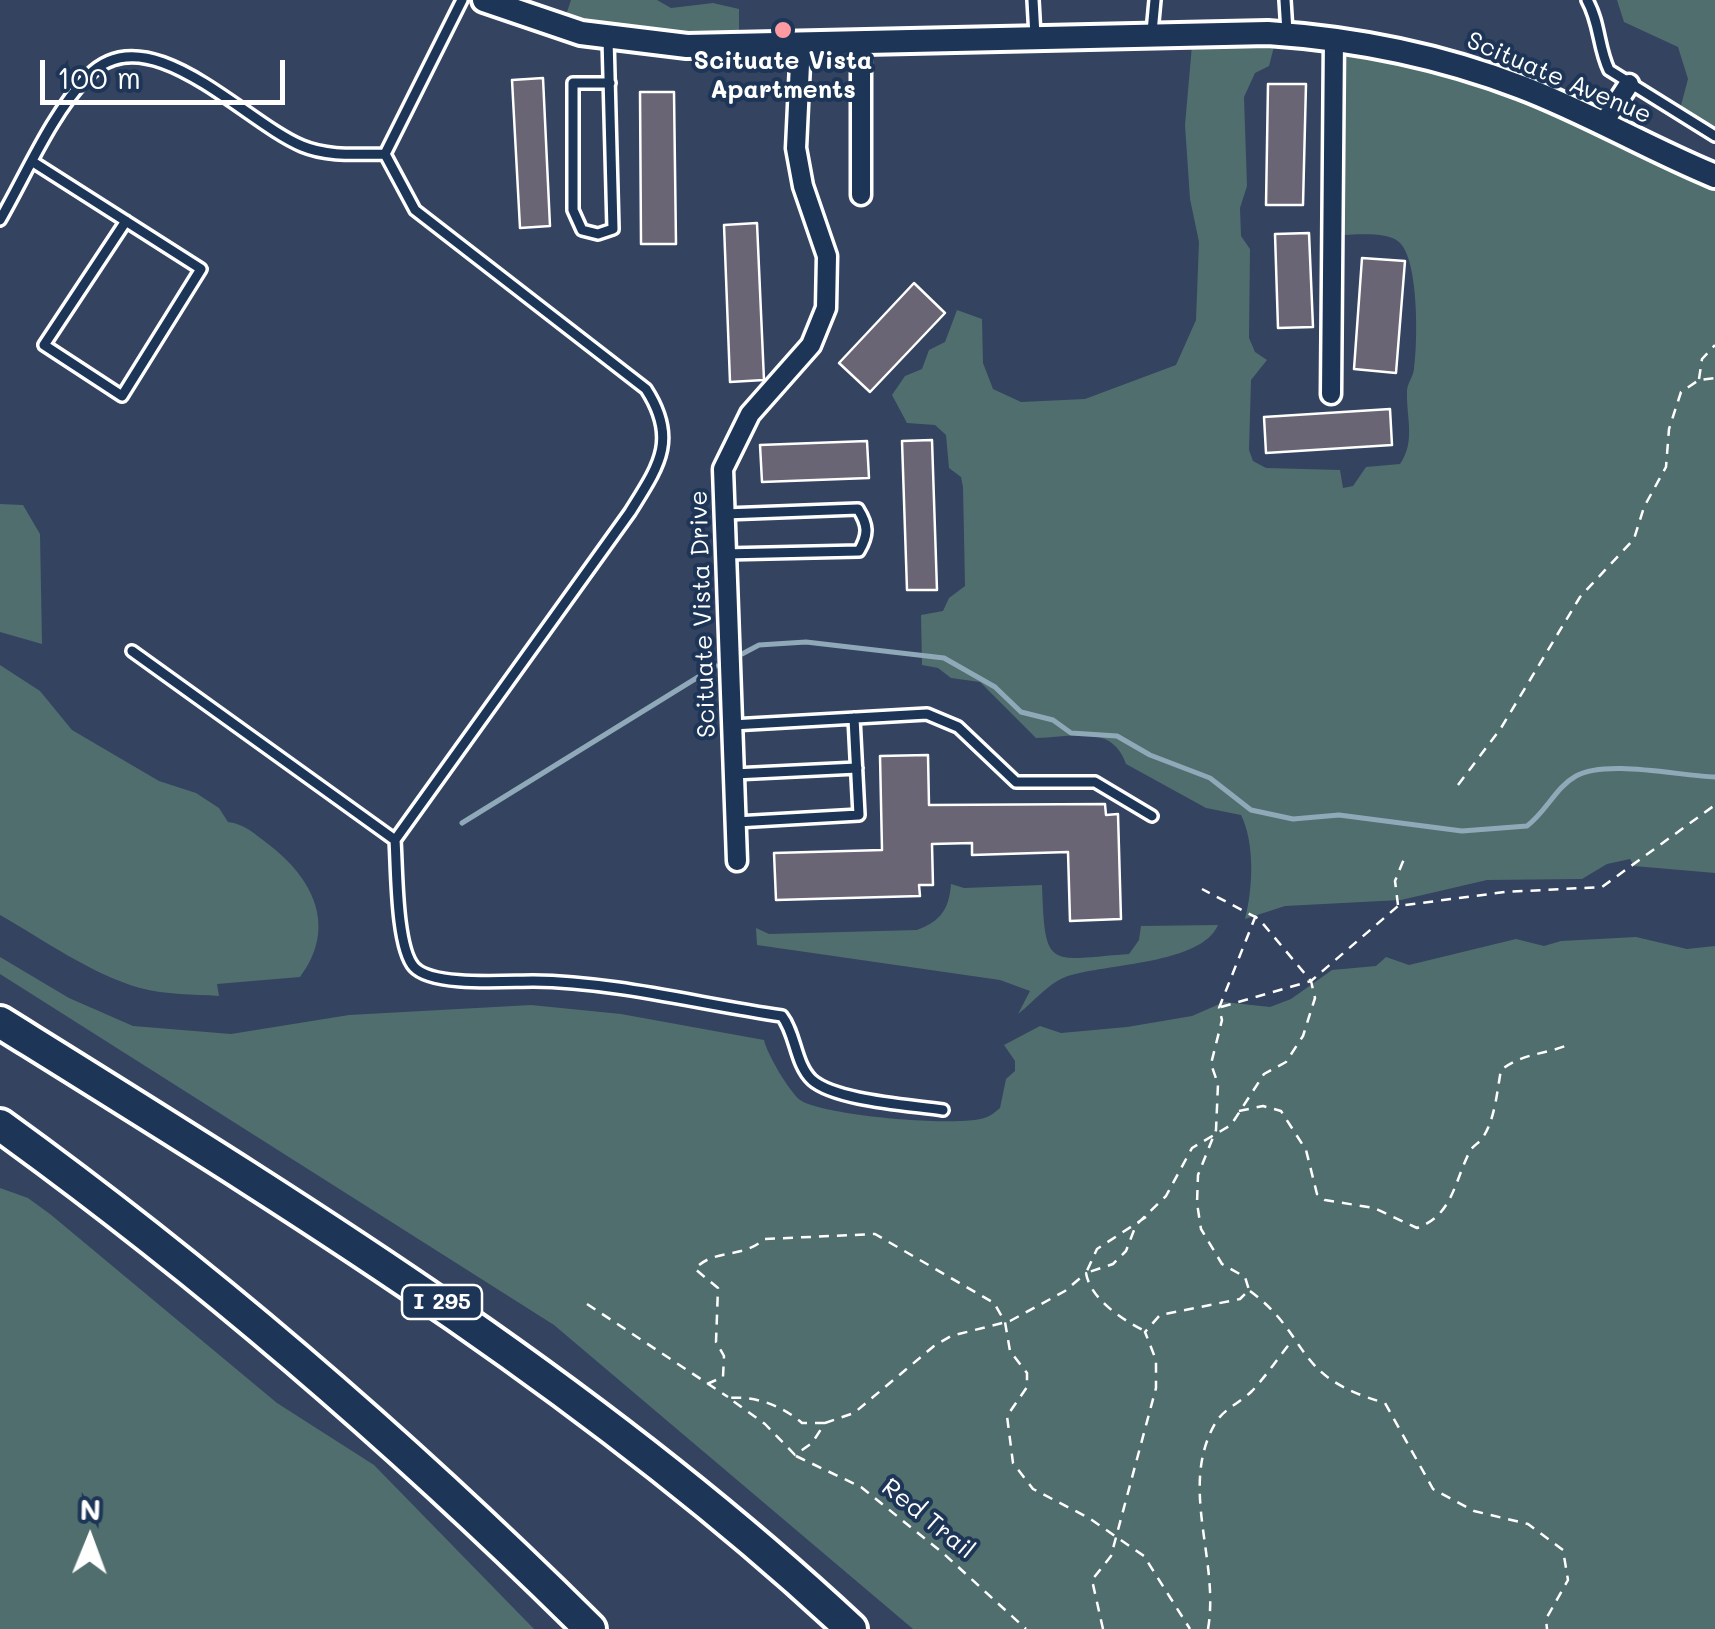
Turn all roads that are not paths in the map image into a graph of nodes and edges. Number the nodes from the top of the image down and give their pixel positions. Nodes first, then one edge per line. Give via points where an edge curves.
1 (462, 0) edge
2 (484, 0) edge
3 (1033, 0) edge
4 (1155, 0) edge
5 (1285, 0) edge
6 (1587, 0) edge
7 (1287, 34) junction
8 (1151, 35) junction
9 (608, 38) junction
10 (1035, 38) junction
11 (1334, 38) junction
12 (861, 42) junction
13 (800, 44) junction
14 (610, 83) junction
15 (1629, 84) junction
16 (1604, 124) junction
17 (1715, 136) edge
18 (385, 154) junction
19 (33, 162) junction
20 (1715, 176) edge
21 (861, 196) dead end
22 (0, 220) edge
23 (126, 221) junction
24 (1330, 394) dead end
25 (722, 514) junction
26 (723, 554) junction
27 (132, 652) dead end
28 (854, 718) junction
29 (732, 725) junction
30 (856, 768) junction
31 (734, 774) junction
32 (1152, 816) dead end
33 (736, 822) junction
34 (394, 840) junction
35 (737, 862) dead end
36 (0, 1022) edge
37 (943, 1110) dead end
38 (0, 1125) edge
39 (590, 1629) edge
40 (851, 1629) edge

1 - 18 lane
2 - 9 main road, Scituate Avenue
3 - 10 lane
4 - 8 lane
5 - 7 lane
6 - 15 lane via 1609,70
7 - 8 main road, Scituate Avenue
7 - 11 main road, Scituate Avenue
8 - 10 main road, Scituate Avenue
9 - 13 main road, Scituate Avenue via 687,46
9 - 14 lane
10 - 12 main road, Scituate Avenue
11 - 16 main road, Scituate Avenue via 1442,60
11 - 24 street
12 - 13 main road, Scituate Avenue
12 - 21 street
13 - 25 street, Scituate Vista Drive via 796,148 826,256 826,308 811,345 730,448
14 - 14 lane via 613,229 598,234 582,230 573,210 573,82
15 - 16 street
15 - 17 lane
16 - 20 main road, Scituate Avenue
18 - 19 lane via 308,149 149,55 122,57 88,76
18 - 34 lane via 415,210 646,389 664,432 661,462 630,512
19 - 22 lane
19 - 23 lane
23 - 23 lane via 44,345 122,396 202,269
25 - 26 street, Scituate Vista Drive
25 - 26 lane via 858,509 867,523 859,550
26 - 29 street, Scituate Vista Drive
27 - 34 lane
28 - 29 lane
28 - 30 lane
28 - 32 lane via 943,718 1016,782 1095,782
29 - 31 street, Scituate Vista Drive
30 - 31 lane
30 - 33 lane via 860,815
31 - 33 street, Scituate Vista Drive
33 - 35 street, Scituate Vista Drive
34 - 37 lane via 404,943 424,975 556,981 782,1016 812,1080 838,1092
36 - 40 highway, I 295 via 504,1346 696,1493
38 - 39 highway via 298,1361

